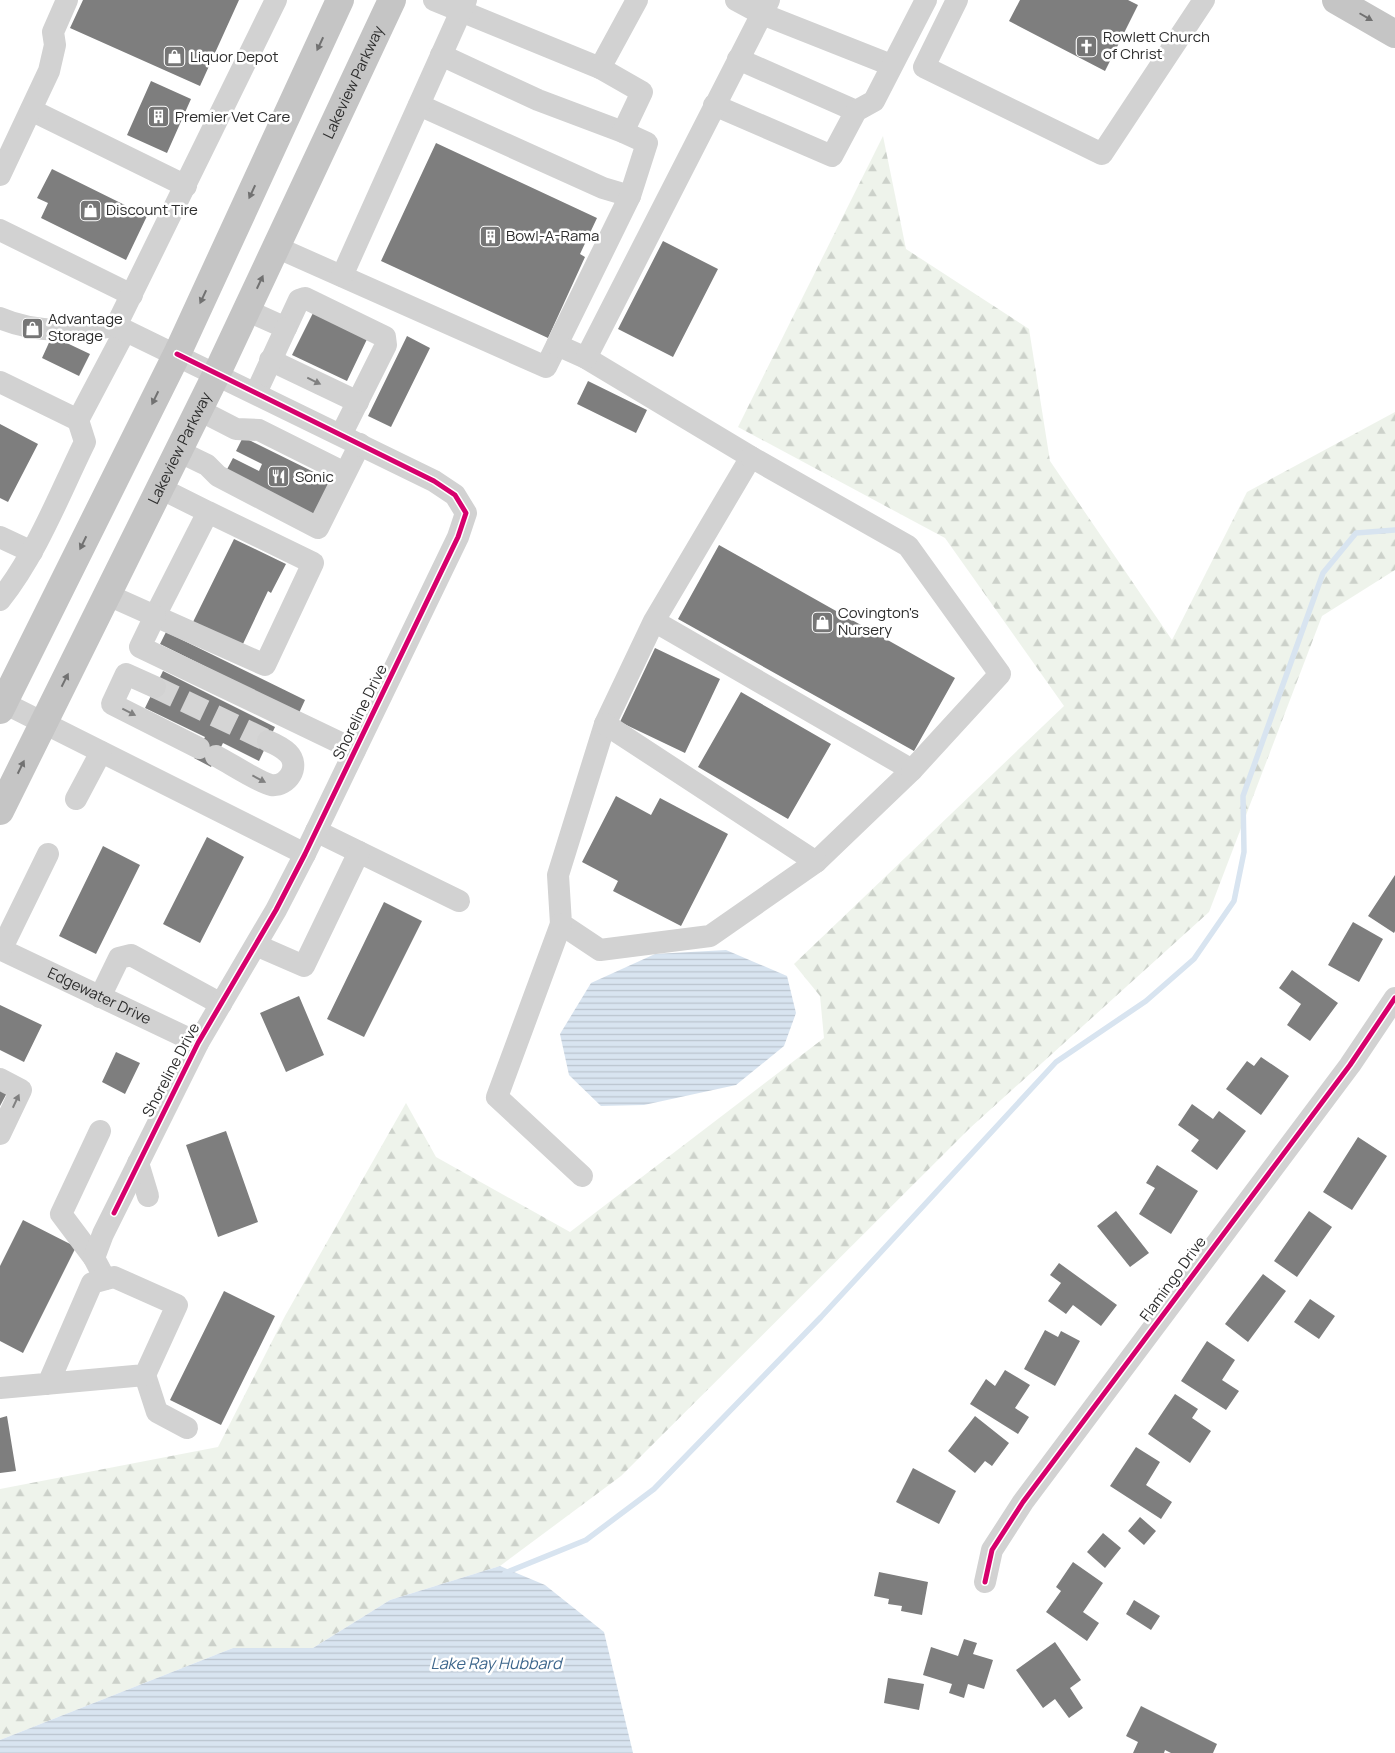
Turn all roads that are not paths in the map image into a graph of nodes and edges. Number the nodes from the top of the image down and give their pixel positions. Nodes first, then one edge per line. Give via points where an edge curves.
1 (67, 0) edge
2 (276, 0) edge
3 (340, 0) edge
4 (392, 0) edge
5 (434, 0) edge
6 (637, 0) edge
7 (736, 0) edge
8 (926, 0) edge
9 (957, 0) edge
10 (1203, 0) edge
11 (1336, 0) edge
12 (464, 6) edge
13 (766, 7) edge
14 (1395, 34) edge
15 (441, 55) junction
16 (738, 59) junction
17 (891, 65) junction
18 (600, 68) junction
19 (419, 105) junction
20 (714, 105) junction
21 (31, 110) junction
22 (856, 111) junction
23 (623, 132) junction
24 (0, 175) edge
25 (186, 186) junction
26 (630, 196) junction
27 (0, 230) edge
28 (276, 247) junction
29 (342, 276) junction
30 (132, 295) junction
31 (246, 310) junction
32 (0, 318) edge
33 (121, 328) junction
34 (286, 328) junction
35 (557, 345) junction
36 (177, 354) junction
37 (586, 358) junction
38 (270, 360) junction
39 (217, 373) junction
40 (0, 382) edge
41 (256, 393) junction
42 (358, 402) junction
43 (199, 410) junction
44 (78, 420) junction
45 (351, 439) junction
46 (178, 451) junction
47 (750, 457) junction
48 (345, 473) junction
49 (160, 488) junction
50 (208, 512) junction
51 (0, 537) edge
52 (32, 552) junction
53 (2, 592) edge
54 (108, 596) junction
55 (156, 616) junction
56 (654, 621) junction
57 (140, 647) junction
58 (126, 674) junction
59 (155, 688) tunnel mouth
60 (1, 705) edge
61 (42, 723) junction
62 (605, 724) junction
63 (268, 741) tunnel mouth
64 (355, 750) junction
65 (101, 752) junction
66 (912, 770) junction
67 (76, 799) dead end
68 (0, 811) edge
69 (316, 831) junction
70 (359, 852) junction
71 (48, 854) dead end
72 (304, 854) junction
73 (816, 862) junction
74 (458, 902) dead end
75 (560, 924) junction
76 (256, 945) junction
77 (0, 950) edge
78 (100, 997) junction
79 (1395, 998) edge
80 (221, 1004) junction
81 (198, 1043) junction
82 (0, 1079) edge
83 (100, 1131) dead end
84 (0, 1134) edge
85 (138, 1162) junction
86 (582, 1176) dead end
87 (148, 1196) dead end
88 (94, 1258) junction
89 (105, 1279) junction
90 (146, 1375) junction
91 (48, 1384) junction
92 (0, 1388) edge
93 (187, 1428) dead end
94 (985, 1582) dead end

1 - 21 street via 53,32 55,45 49,71
2 - 25 street
3 -> 36 main road
4 - 28 main road, Lakeview Parkway
5 - 12 street
6 - 18 street
7 - 13 street
8 - 17 street
9 - 10 street via 924,67 1102,154
11 -> 14 main road
12 - 15 street
12 - 18 street
13 - 16 street
13 - 17 street
15 - 19 street
15 - 23 street via 538,100
16 - 20 street
16 - 22 street
17 - 22 street via 874,101
18 - 23 street via 642,92
19 - 26 street via 604,188
19 - 29 street
20 - 22 street via 832,156
20 - 37 street
21 - 24 street
21 - 25 street
23 - 26 street via 648,143
25 - 30 street
26 - 35 street
27 - 30 street
28 - 29 street
31 -> 28 main road, Lakeview Parkway
29 - 35 street via 546,367
30 - 33 street
31 - 34 street
31 - 39 main road, Lakeview Parkway
32 - 33 street via 25,326 94,330
33 - 36 street, Shoreline Drive
33 - 44 street
34 - 38 street
34 - 42 street via 299,300 305,298 385,337 386,345
35 - 37 street
36 - 39 street, Shoreline Drive
36 -> 60 main road
37 - 47 street
38 - 41 street
38 -> 42 street
39 - 41 street, Shoreline Drive
39 - 43 main road, Lakeview Parkway
40 - 44 street
41 - 45 street, Shoreline Drive
42 - 45 street
43 - 46 main road, Lakeview Parkway
43 - 48 street via 236,430 259,430
44 - 52 street via 85,442
45 - 48 street
45 - 64 street, Shoreline Drive via 455,494 466,513 458,537
46 - 48 street via 207,464 218,476 318,528
46 - 49 main road, Lakeview Parkway
47 - 56 street
47 - 66 street via 908,546 1000,674
49 - 50 street
49 - 54 main road, Lakeview Parkway
50 - 55 street
50 - 55 street via 313,563 265,665
51 - 52 street
52 - 53 street
54 - 55 street
61 -> 54 main road, Lakeview Parkway
55 - 57 street
56 - 62 street
56 - 66 street
57 - 58 street
57 - 64 street
58 - 59 street
58 -> 63 street via 112,704 270,785 281,784 293,770 293,762 289,754
60 - 61 street
61 - 65 street
68 -> 61 main road, Lakeview Parkway
62 - 73 street
62 - 75 street via 558,874
64 - 69 street, Shoreline Drive
65 - 67 street
65 - 72 street
66 - 73 street
69 - 70 street
69 - 72 street, Shoreline Drive
70 - 74 street
70 - 76 street via 304,966
71 - 77 street
72 - 76 street, Shoreline Drive
73 - 75 street via 710,936 600,950
75 - 86 street via 497,1097
76 - 80 street, Shoreline Drive
77 - 78 street, Edgewater Drive
78 - 80 street via 119,958 131,955
78 - 81 street, Edgewater Drive
79 - 94 street, Flamingo Drive via 1350,1065 1023,1502 992,1550
80 - 81 street, Shoreline Drive
81 - 85 street, Shoreline Drive
84 -> 82 street via 21,1090
83 - 88 street via 61,1214
85 - 87 street
85 - 88 street, Shoreline Drive
88 - 89 street
89 - 90 street via 114,1277 177,1305
89 - 91 street via 92,1283
90 - 91 street
90 - 93 street via 157,1412
91 - 92 street

